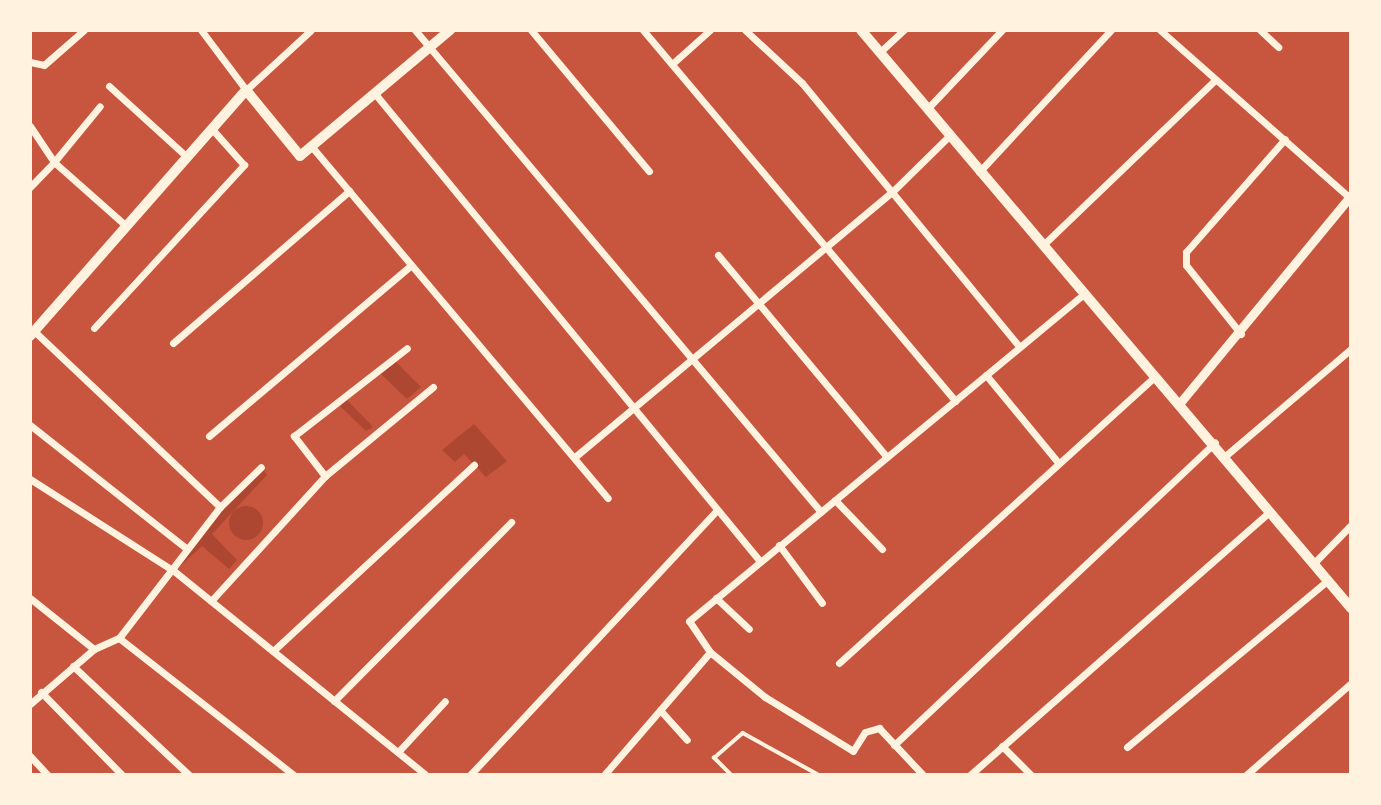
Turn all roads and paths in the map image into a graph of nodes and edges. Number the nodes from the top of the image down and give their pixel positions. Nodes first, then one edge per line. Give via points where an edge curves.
1 (84, 30) edge
2 (201, 30) edge
3 (415, 30) edge
4 (450, 30) edge
5 (531, 30) edge
6 (643, 30) edge
7 (710, 30) edge
8 (745, 30) edge
9 (861, 30) edge
10 (904, 30) edge
11 (1002, 30) edge
12 (1111, 30) edge
13 (1160, 30) edge
14 (1260, 30) edge
15 (307, 31) edge
16 (430, 47) junction
17 (1278, 47) dead end
18 (880, 52) junction
19 (30, 62) edge
20 (672, 64) junction
21 (1215, 80) junction
22 (108, 86) dead end
23 (246, 90) junction
24 (376, 95) junction
25 (100, 106) dead end
26 (928, 108) junction
27 (30, 126) edge
28 (211, 128) junction
29 (950, 135) junction
30 (1285, 139) junction
31 (312, 147) junction
32 (186, 156) junction
33 (54, 162) junction
34 (649, 171) dead end
35 (979, 172) junction
36 (30, 187) edge
37 (349, 191) junction
38 (892, 192) junction
39 (1350, 197) edge
40 (126, 226) junction
41 (824, 245) junction
42 (1042, 245) junction
43 (718, 256) dead end
44 (410, 266) junction
45 (1085, 293) junction
46 (757, 300) junction
47 (94, 328) dead end
48 (32, 334) edge
49 (1241, 335) junction
50 (173, 343) dead end
51 (1020, 347) junction
52 (407, 348) dead end
53 (1351, 349) edge
54 (690, 355) junction
55 (986, 376) junction
56 (1155, 376) junction
57 (433, 387) dead end
58 (955, 401) junction
59 (1180, 404) junction
60 (631, 409) junction
61 (30, 425) edge
62 (209, 436) dead end
63 (1215, 443) junction
64 (576, 456) junction
65 (887, 457) junction
66 (1224, 457) junction
67 (1057, 461) junction
68 (474, 465) dead end
69 (261, 467) dead end
70 (325, 476) junction
71 (30, 479) edge
72 (608, 498) dead end
73 (835, 500) junction
74 (220, 506) junction
75 (1270, 511) junction
76 (715, 512) junction
77 (821, 512) junction
78 (511, 522) dead end
79 (1351, 525) edge
80 (779, 545) junction
81 (186, 548) junction
82 (882, 549) dead end
83 (759, 560) junction
84 (1314, 564) junction
85 (174, 571) junction
86 (1328, 580) junction
87 (30, 598) edge
88 (716, 598) junction
89 (211, 601) junction
90 (822, 603) dead end
91 (1351, 608) edge
92 (748, 629) dead end
93 (119, 638) junction
94 (94, 649) junction
95 (273, 651) junction
96 (710, 652) junction
97 (839, 663) dead end
98 (73, 666) junction
99 (1351, 683) edge
100 (41, 692) junction
101 (334, 701) junction
102 (446, 701) dead end
103 (30, 704) edge
104 (660, 710) junction
105 (687, 740) dead end
106 (894, 745) junction
107 (1002, 746) junction
108 (1127, 747) dead end
109 (398, 752) junction
110 (30, 756) edge
111 (48, 775) edge
112 (122, 775) edge
113 (189, 775) edge
114 (294, 775) edge
115 (426, 775) edge
116 (470, 775) edge
117 (604, 775) edge
118 (731, 775) edge
119 (819, 775) edge
120 (923, 775) edge
121 (970, 775) edge
122 (1031, 775) edge
123 (1246, 775) edge

1 - 19 street via 44,65
2 - 23 street
3 - 16 street
4 - 16 main road
5 - 34 street
6 - 20 street
7 - 20 street
8 - 38 street via 802,83
9 - 18 main road
10 - 18 street
11 - 26 street
12 - 35 street
13 - 21 street
14 - 17 street
15 - 23 street
16 - 24 main road
16 - 54 street
18 - 26 main road
20 - 41 street
21 - 30 street
21 - 42 street
22 - 32 street
23 - 28 main road
23 - 31 main road via 300,156
24 - 31 main road
24 - 60 street
25 - 33 street
26 - 29 main road
27 - 33 street
28 - 32 main road
28 - 47 street via 244,165
29 - 35 main road
29 - 38 street
30 - 39 street
30 - 49 street via 1186,252 1186,265
31 - 37 street
32 - 40 main road
33 - 36 street
33 - 40 street
35 - 42 main road
37 - 44 street
37 - 50 street
38 - 41 street
38 - 51 street
39 - 49 street
40 - 48 main road
41 - 46 street
41 - 58 street
42 - 45 main road
43 - 46 street
44 - 62 street
44 - 64 street
45 - 51 street
45 - 56 main road
46 - 54 street
46 - 65 street
48 - 74 street
49 - 59 street
51 - 55 street
52 - 70 street via 294,436
53 - 66 street
54 - 60 street
54 - 77 street
55 - 58 street
55 - 67 street
56 - 59 main road
56 - 67 street
57 - 70 street
58 - 65 street
59 - 63 main road
60 - 64 street
60 - 76 street
61 - 81 street
63 - 66 main road
63 - 106 street
64 - 72 street
65 - 73 street
66 - 75 main road
67 - 97 street
68 - 95 street
69 - 74 street
70 - 89 street
71 - 85 street
73 - 77 street
73 - 82 street
74 - 81 street
75 - 84 main road
75 - 107 street
76 - 83 street
76 - 116 street
77 - 80 street
78 - 101 street
79 - 84 street
80 - 83 street
80 - 90 street
81 - 85 street
83 - 88 street
84 - 86 main road
85 - 89 street
85 - 93 street
86 - 91 main road
86 - 108 street
87 - 94 street
88 - 92 street
88 - 96 street via 689,621
89 - 95 street
93 - 94 street
93 - 114 street
94 - 98 street
95 - 101 street
96 - 104 street
96 - 106 street via 837,744 853,751 875,728
98 - 100 street
98 - 113 street
99 - 123 street
100 - 103 street
100 - 112 street
101 - 109 street
102 - 109 street
104 - 105 street
104 - 117 street
106 - 120 street
107 - 121 street
107 - 122 street
109 - 115 street
110 - 111 street
118 - 119 lane via 714,758 743,733

